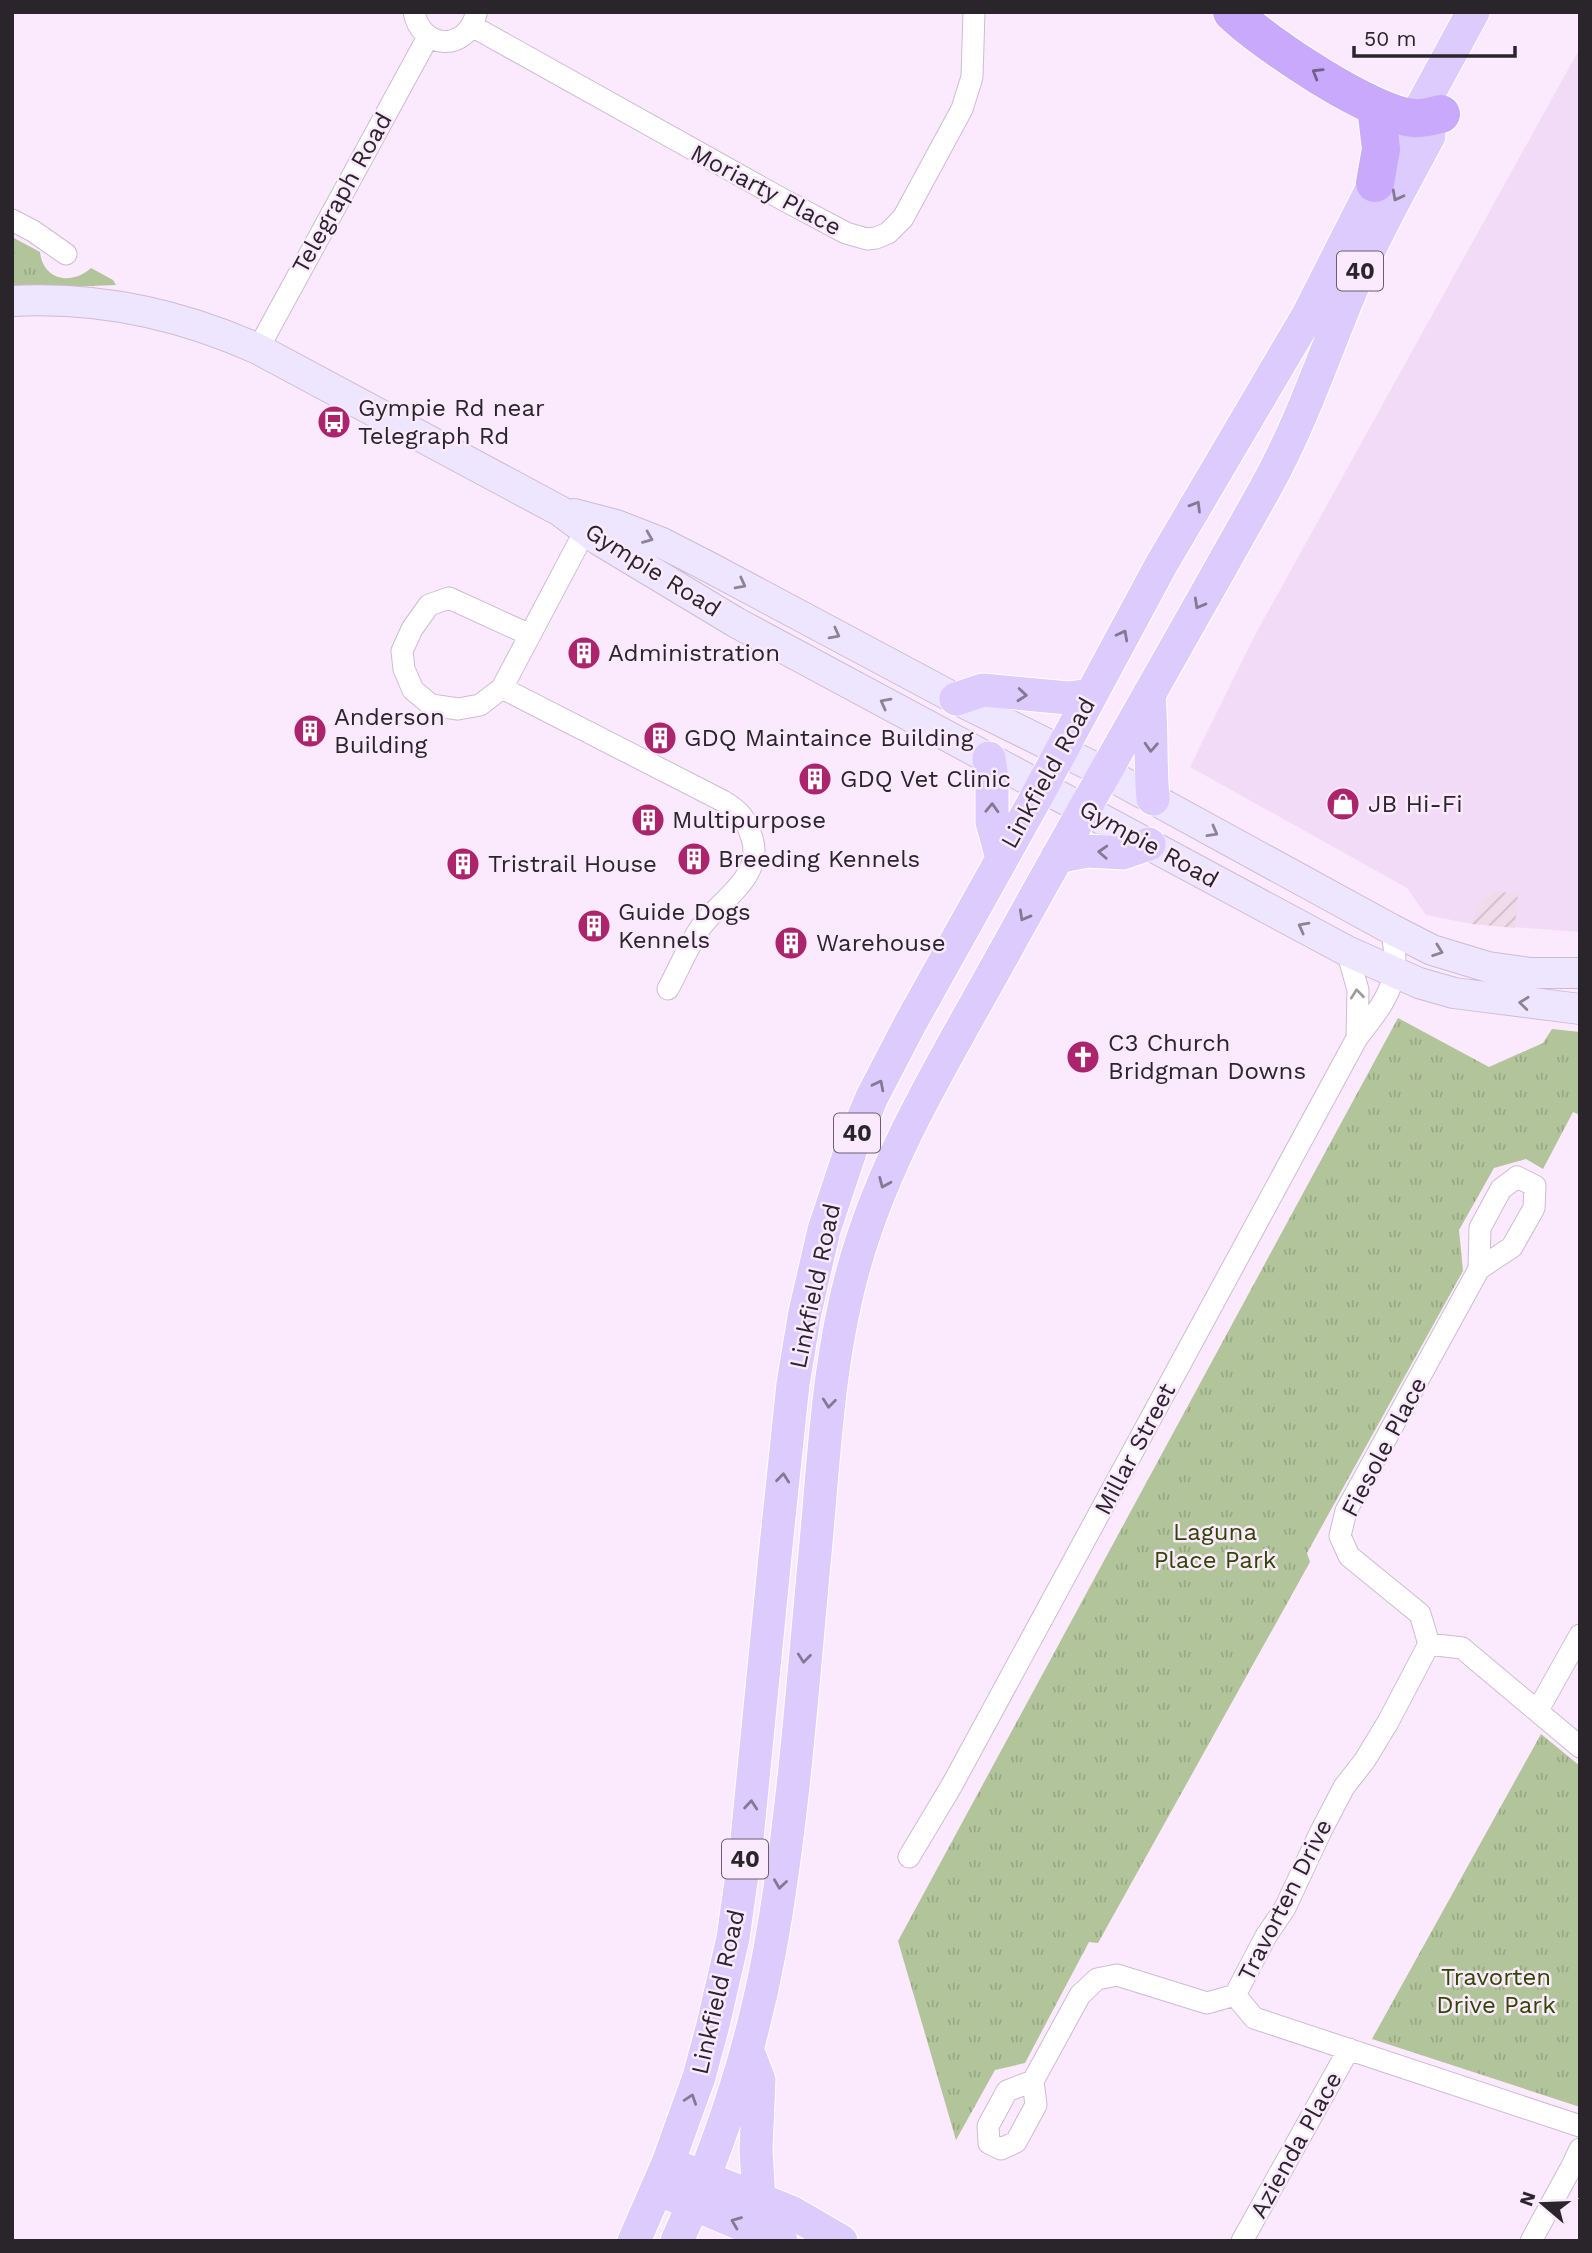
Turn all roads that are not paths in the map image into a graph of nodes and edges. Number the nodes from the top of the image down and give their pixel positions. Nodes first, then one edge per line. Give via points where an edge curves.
1 (414, 12) edge
2 (974, 12) edge
3 (1232, 12) edge
4 (1473, 12) edge
5 (1494, 12) edge
6 (474, 19) edge
7 (428, 37) junction
8 (1376, 107) junction
9 (1428, 116) junction
10 (1375, 183) junction
11 (12, 220) edge
12 (66, 254) dead end
13 (12, 301) edge
14 (258, 349) junction
15 (560, 511) junction
16 (586, 529) junction
17 (530, 635) junction
18 (502, 688) junction
19 (1149, 694) junction
20 (1091, 695) junction
21 (956, 699) junction
22 (1062, 751) junction
23 (989, 758) junction
24 (1104, 772) junction
25 (1043, 785) junction
26 (1153, 799) junction
27 (1085, 808) junction
28 (1149, 844) junction
29 (1057, 856) junction
30 (1002, 858) junction
31 (1391, 929) junction
32 (1347, 951) junction
33 (1394, 973) junction
34 (1580, 973) edge
35 (668, 989) dead end
36 (1580, 1009) edge
37 (1357, 1038) junction
38 (1479, 1269) dead end
39 (1580, 1635) edge
40 (1429, 1644) junction
41 (1538, 1710) junction
42 (1580, 1747) edge
43 (909, 1857) dead end
44 (1235, 1995) junction
45 (747, 2049) junction
46 (1349, 2049) junction
47 (1033, 2081) dead end
48 (1580, 2126) edge
49 (1580, 2149) edge
50 (663, 2176) junction
51 (698, 2190) junction
52 (759, 2199) junction
53 (779, 2240) edge
54 (634, 2241) edge
55 (677, 2241) edge
56 (841, 2241) edge
57 (1242, 2241) edge
58 (1531, 2241) edge

1 - 7 street
2 - 6 street, Moriarty Place via 972,77 962,109 903,218 887,233 867,239 825,222
8 -> 3 highway via 1285,54
4 - 9 main road, Linkfield Road / 40
5 - 9 main road, Linkfield Road / 40
6 - 7 street via 457,40
7 - 14 street, Telegraph Road
8 - 9 highway
8 - 10 highway via 1381,149
9 - 10 main road, Linkfield Road / 40
9 -> 19 main road, Linkfield Road / 40 via 1280,460
20 -> 10 main road, Linkfield Road / 40 via 1161,565 1308,315
11 - 12 street
13 - 14 main road, Gympie Road via 146,311
14 - 15 main road, Gympie Road
15 - 16 main road, Gympie Road
15 -> 21 main road, Gympie Road via 662,543
16 - 17 street
23 -> 16 main road, Gympie Road via 737,622
17 - 18 street
17 - 18 street via 449,598 429,605 412,629 402,651 404,669 413,690 431,705 458,709 480,705
18 - 35 street via 723,801 747,823 754,844 752,864 742,883 700,929
19 - 24 main road, Linkfield Road / 40
19 -> 26 main road
21 -> 20 main road via 983,690 1068,698
20 - 22 main road, Linkfield Road / 40
21 - 22 main road, Gympie Road
22 - 24 main road, Gympie Road
22 - 25 main road, Linkfield Road / 40
23 - 25 main road, Gympie Road
30 -> 23 main road via 992,822
24 - 26 main road, Gympie Road
24 - 27 main road, Linkfield Road / 40
25 - 27 main road, Gympie Road
25 - 30 main road, Linkfield Road / 40
26 -> 31 main road, Gympie Road
27 - 28 main road, Gympie Road
27 - 29 main road, Linkfield Road / 40
28 -> 29 main road via 1123,853 1087,851
32 -> 28 main road, Gympie Road
29 -> 45 main road, Linkfield Road / 40 via 897,1150 850,1284 832,1374 780,1885
50 -> 30 main road, Linkfield Road / 40 via 699,2077 742,1885 793,1384 818,1252 834,1196 873,1097
31 - 33 street, Millar Street
31 -> 34 main road, Gympie Road via 1432,950 1488,967
32 - 33 main road, Gympie Road
37 -> 32 street, Millar Street via 1358,990
36 -> 33 main road, Gympie Road via 1454,993
33 - 37 street, Millar Street via 1387,997
37 - 43 street, Millar Street
38 - 40 street, Fiesole Place via 1346,1511 1340,1536 1349,1556 1420,1614
39 - 41 street
40 - 41 street via 1462,1648
40 - 44 street, Travorten Drive via 1388,1722 1344,1787 1285,1908
41 - 42 street
44 - 46 street, Travorten Drive via 1254,2018
44 - 47 street via 1207,2003 1116,1975 1097,1979 1080,1995
45 - 51 main road, Linkfield Road / 40
45 - 52 main road via 759,2080
46 - 48 street, Travorten Drive
46 - 57 street, Azienda Place
49 - 58 street
50 - 51 main road
50 - 54 main road, Linkfield Road
51 - 52 main road
53 -> 51 main road
51 - 55 main road, Linkfield Road
52 - 56 main road

